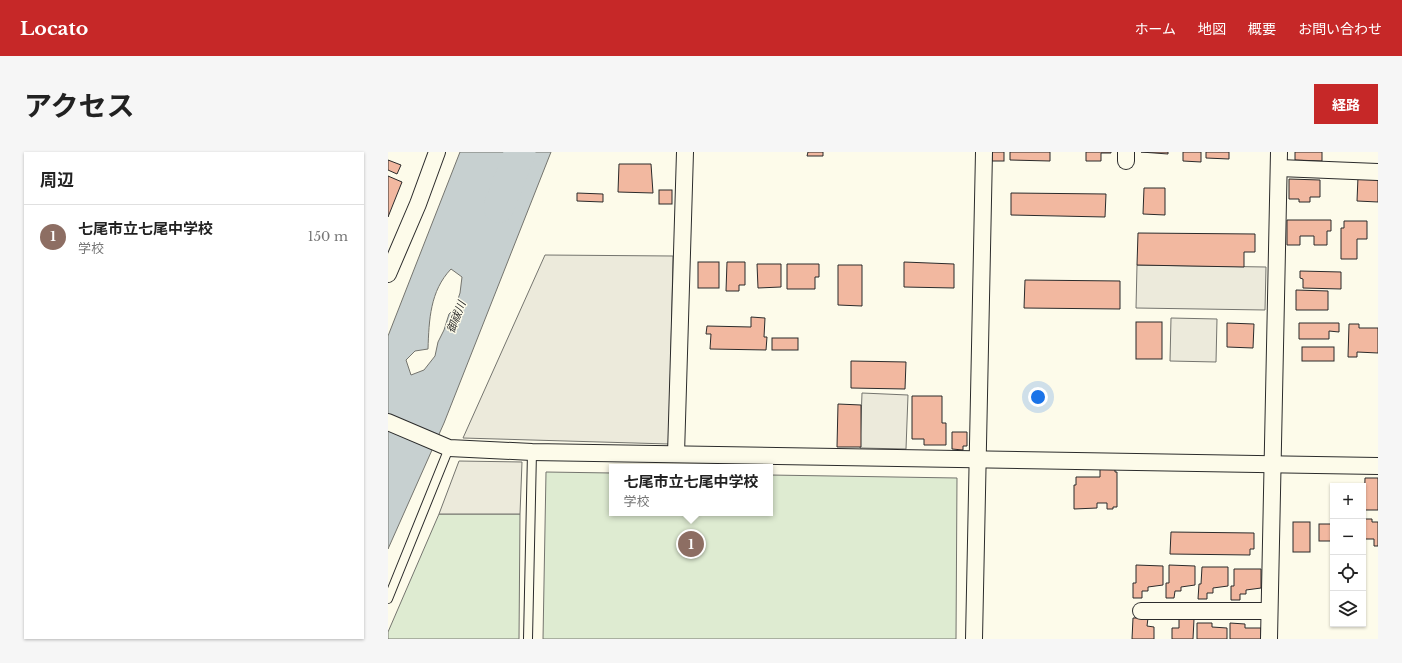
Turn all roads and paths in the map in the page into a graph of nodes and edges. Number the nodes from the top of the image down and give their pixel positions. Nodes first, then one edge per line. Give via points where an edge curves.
1 (437, 152) edge
2 (685, 152) edge
3 (984, 152) edge
4 (1279, 152) edge
5 (1279, 168) junction
6 (1378, 172) edge
7 (388, 274) edge
8 (388, 422) edge
9 (449, 448) junction
10 (532, 452) junction
11 (676, 454) junction
12 (978, 459) junction
13 (1273, 464) junction
14 (1378, 466) edge
15 (388, 599) edge
16 (1141, 611) dead end
17 (1269, 611) junction
18 (528, 639) edge
19 (974, 639) edge
20 (1269, 639) edge

1 - 7 street
2 - 11 street
3 - 12 street
4 - 5 street
5 - 6 street
5 - 13 street
8 - 9 street
9 - 10 street
9 - 15 lane
10 - 11 street
10 - 18 lane
11 - 12 street
12 - 13 street
12 - 19 street
13 - 14 street
13 - 17 street
16 - 17 street
17 - 20 street

